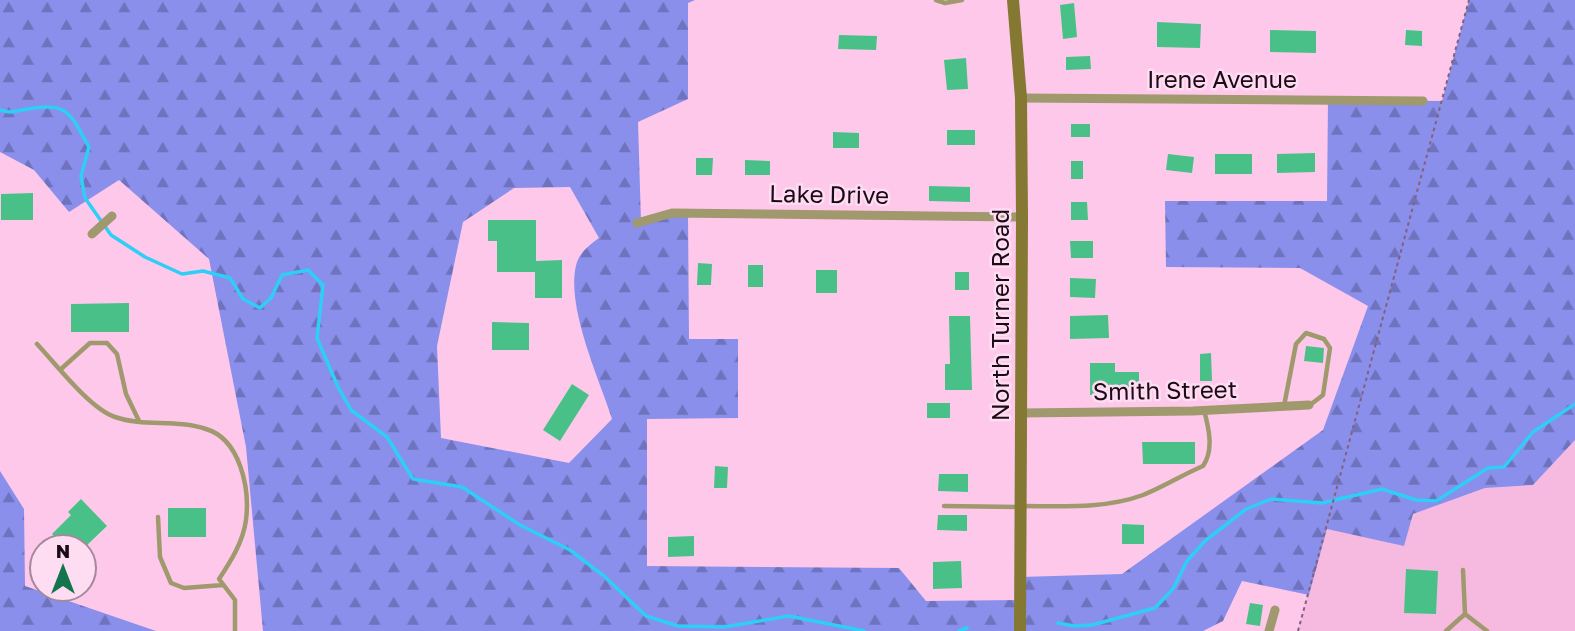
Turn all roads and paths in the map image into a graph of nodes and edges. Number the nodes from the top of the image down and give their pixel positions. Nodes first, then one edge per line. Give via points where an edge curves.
1 (936, 0) edge
2 (962, 0) edge
3 (1013, 0) edge
4 (1469, 0) edge
5 (1021, 98) junction
6 (1423, 101) dead end
7 (112, 216) dead end
8 (1023, 217) junction
9 (637, 223) dead end
10 (92, 234) dead end
11 (37, 344) dead end
12 (61, 369) junction
13 (1309, 405) joint
14 (1284, 407) junction
15 (1204, 410) junction
16 (1022, 412) junction
17 (139, 422) junction
18 (943, 506) dead end
19 (1021, 507) junction
20 (158, 517) dead end
21 (1463, 570) dead end
22 (224, 585) junction
23 (1275, 610) dead end
24 (1465, 614) junction
25 (235, 631) edge
26 (1020, 631) edge
27 (1269, 631) edge
28 (1298, 631) edge
29 (1446, 631) edge
30 (1487, 631) edge

1 - 2 lane
3 - 5 street, North Turner Road
4 - 28 path
5 - 6 street, Irene Avenue
5 - 8 street, North Turner Road
7 - 10 street
8 - 9 street, Lake Drive via 672,213
8 - 16 street, North Turner Road
11 - 12 lane
12 - 17 lane via 112,417
12 - 17 lane via 90,343 107,343 117,354 126,394
13 - 14 street, Smith Street
13 - 14 lane via 1323,395 1330,348 1324,339 1306,333 1296,344
14 - 15 street, Smith Street
15 - 16 street, Smith Street
15 - 19 lane via 1210,443 1203,466 1121,500
16 - 19 street, North Turner Road
17 - 22 lane via 209,429 227,442 237,458 246,491 246,521 235,554 219,579
18 - 19 lane
19 - 26 street, North Turner Road
20 - 22 lane via 160,557 171,583 184,588
21 - 24 lane
22 - 25 lane via 235,600
23 - 27 street
24 - 29 lane
24 - 30 lane

